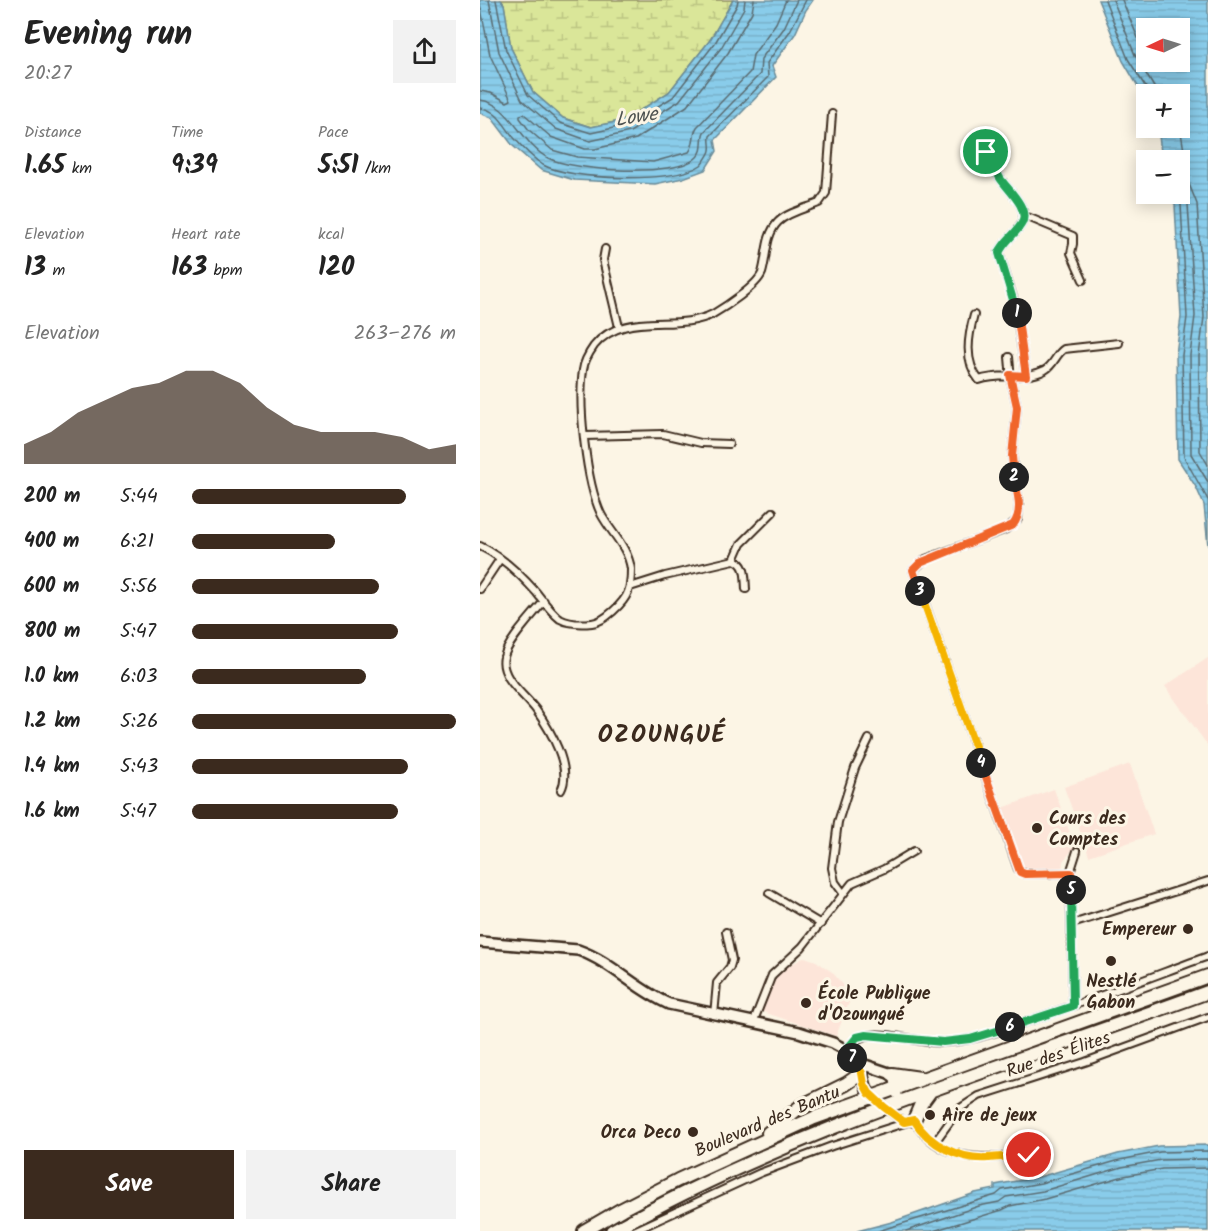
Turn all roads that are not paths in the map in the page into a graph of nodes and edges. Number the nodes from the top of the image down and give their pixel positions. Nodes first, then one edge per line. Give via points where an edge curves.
1 (832, 114) dead end
2 (986, 152) dead end
3 (1023, 215) junction
4 (605, 249) dead end
5 (1083, 280) dead end
6 (974, 315) dead end
7 (619, 327) junction
8 (1119, 343) dead end
9 (1009, 357) dead end
10 (1010, 375) junction
11 (1026, 376) junction
12 (585, 436) junction
13 (729, 444) dead end
14 (773, 512) dead end
15 (480, 546) edge
16 (500, 559) junction
17 (734, 560) junction
18 (630, 587) junction
19 (480, 589) edge
20 (746, 589) dead end
21 (544, 601) junction
22 (869, 739) dead end
23 (561, 790) dead end
24 (914, 851) dead end
25 (1077, 852) dead end
26 (1071, 873) junction
27 (1208, 882) edge
28 (769, 893) dead end
29 (843, 893) junction
30 (821, 924) junction
31 (1072, 924) junction
32 (726, 932) dead end
33 (480, 942) edge
34 (1208, 956) edge
35 (1208, 975) edge
36 (1208, 992) edge
37 (1073, 1006) junction
38 (714, 1015) junction
39 (1208, 1017) edge
40 (753, 1023) junction
41 (848, 1053) junction
42 (862, 1073) junction
43 (892, 1074) junction
44 (924, 1078) junction
45 (896, 1087) junction
46 (932, 1089) junction
47 (873, 1096) junction
48 (898, 1101) junction
49 (884, 1107) junction
50 (909, 1121) junction
51 (935, 1142) junction
52 (754, 1144) junction
53 (1029, 1155) dead end
54 (584, 1231) edge
55 (612, 1231) edge
56 (634, 1231) edge

1 - 7 street via 823,199 780,220 774,227 758,279 705,317
2 - 3 street
3 - 5 street via 1073,236 1072,258
3 - 11 street via 1022,223 999,253 1015,304
4 - 7 street via 603,260
6 - 10 street via 969,360 977,379
7 - 12 street via 597,343 583,369 581,409
8 - 11 street via 1064,349 1050,367
9 - 10 street
10 - 11 street
10 - 26 street via 1017,407 1012,456 1018,519 1006,529 926,560 913,570 1018,869 1025,874
12 - 13 street via 663,434 701,443
12 - 18 street via 597,504 625,548
14 - 17 street via 749,533
15 - 16 street
16 - 19 street
16 - 21 street
17 - 18 street
17 - 20 street via 744,566
18 - 21 street via 621,603 595,623 560,619
21 - 23 street via 508,645 503,664 553,737 564,769
22 - 29 street via 838,822 832,868
24 - 29 street via 852,883
25 - 26 street
26 - 31 street
27 - 31 street
28 - 30 street
29 - 30 street
30 - 40 street via 772,975
31 - 37 street
32 - 38 street via 732,960 717,983
33 - 38 street via 578,950 593,955 660,1000
34 - 37 street
35 - 44 highway, Boulevard des Bantu
36 - 46 highway, Boulevard des Bantu
37 - 41 street via 964,1040 929,1042 866,1035 857,1037
38 - 40 street
39 - 51 street, Rue des Élites via 979,1096 959,1108
40 - 41 street via 811,1035
41 - 42 street
41 - 43 street via 865,1065
42 - 47 street
42 - 52 highway via 801,1106
43 - 44 highway
43 - 45 street
44 - 45 highway, Boulevard des Bantu
45 - 47 highway, Boulevard des Bantu
45 - 48 street
46 - 48 highway, Boulevard des Bantu
46 - 50 highway
47 - 49 street
47 - 52 highway, Boulevard des Bantu
48 - 49 highway, Boulevard des Bantu
48 - 50 street
49 - 50 street
49 - 55 highway, Boulevard des Bantu via 754,1159
50 - 51 street
50 - 56 street via 760,1173
51 - 53 street via 969,1158
52 - 54 highway, Boulevard des Bantu

